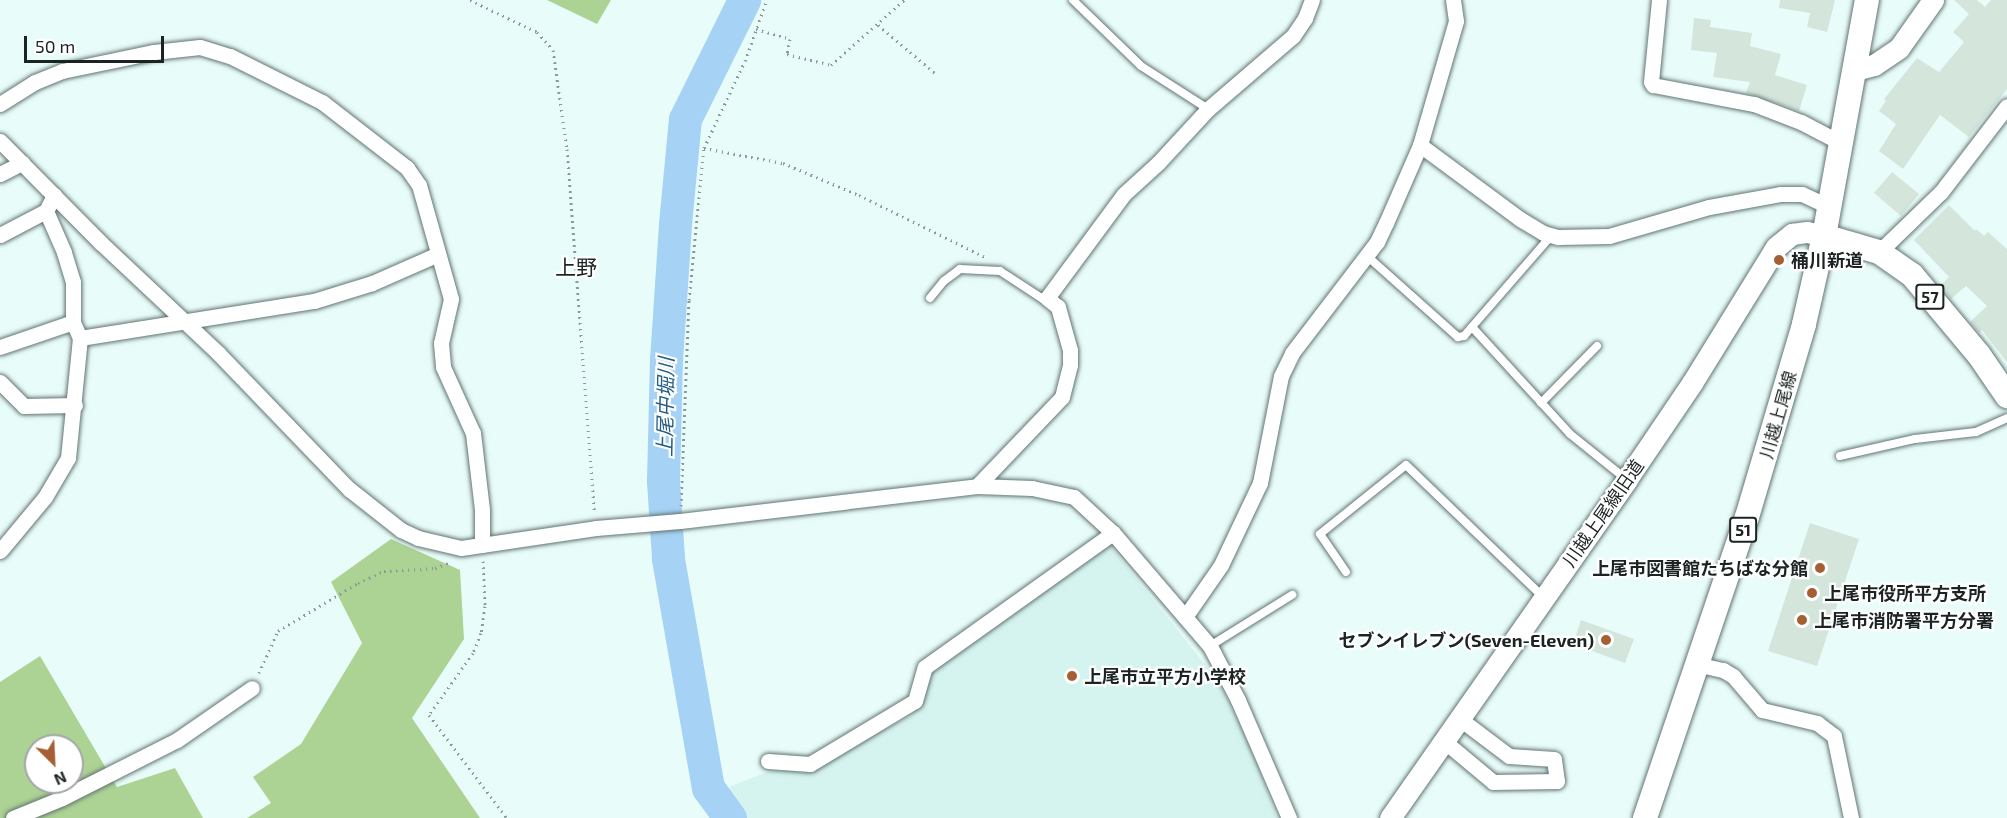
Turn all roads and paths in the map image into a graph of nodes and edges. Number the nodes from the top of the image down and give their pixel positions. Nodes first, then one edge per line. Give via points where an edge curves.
1 (470, 0) edge
2 (767, 0) edge
3 (904, 0) edge
4 (1073, 0) edge
5 (1311, 0) edge
6 (1453, 0) edge
7 (1659, 0) edge
8 (1867, 0) edge
9 (1933, 0) edge
10 (878, 25) junction
11 (756, 29) junction
12 (1855, 70) junction
13 (935, 73) dead end
14 (0, 104) edge
15 (2007, 106) edge
16 (1208, 109) junction
17 (0, 141) edge
18 (1840, 143) junction
19 (1420, 145) junction
20 (704, 148) junction
21 (22, 163) junction
22 (0, 174) edge
23 (54, 195) junction
24 (1830, 207) junction
25 (46, 211) junction
26 (0, 236) edge
27 (1551, 236) junction
28 (1824, 236) junction
29 (1879, 252) junction
30 (436, 255) junction
31 (1367, 256) junction
32 (999, 271) junction
33 (930, 298) dead end
34 (1047, 298) junction
35 (73, 322) junction
36 (184, 323) junction
37 (1472, 327) junction
38 (80, 338) junction
39 (1597, 346) dead end
40 (0, 347) edge
41 (0, 382) edge
42 (2007, 396) edge
43 (1541, 403) junction
44 (75, 405) junction
45 (2007, 418) edge
46 (1840, 456) dead end
47 (1627, 479) junction
48 (977, 486) junction
49 (670, 522) junction
50 (596, 528) junction
51 (1113, 532) junction
52 (482, 545) junction
53 (461, 548) junction
54 (0, 551) edge
55 (1346, 572) dead end
56 (1292, 595) dead end
57 (1544, 598) junction
58 (1185, 617) junction
59 (1210, 646) junction
60 (1696, 664) junction
61 (252, 688) joint
62 (1460, 718) junction
63 (1444, 741) junction
64 (768, 761) dead end
65 (13, 818) edge
66 (507, 818) edge
67 (1288, 818) edge
68 (1390, 818) edge
69 (1645, 818) edge
70 (1851, 818) edge

1 - 50 path via 537,32 553,50 567,149
2 - 11 path
3 - 10 path
4 - 16 lane via 1141,66
5 - 16 street via 1293,36
6 - 19 street via 1456,21
7 - 18 street via 1653,86 1754,104 1802,122
8 - 12 main road, 川越上尾線 / 51
9 - 12 street via 1899,48 1874,65
10 - 11 path via 831,66 787,54 790,39
10 - 13 path
11 - 20 path
12 - 18 main road, 川越上尾線 / 51
14 - 30 street via 62,71 200,47 230,56 322,102 407,168 419,185
15 - 29 street via 1941,192
16 - 34 street via 1124,194
17 - 21 street
18 - 24 main road, 川越上尾線 / 51
19 - 27 street via 1521,219
19 - 31 street
20 - 32 path via 783,163 980,254
20 - 49 path
21 - 22 street
21 - 23 street
23 - 25 street
23 - 36 street
24 - 27 street via 1802,194 1780,194 1709,207 1609,236
24 - 28 main road, 川越上尾線 / 51
25 - 26 street
25 - 35 street via 73,282
27 - 37 lane
28 - 29 main road, 57
28 - 47 street, 川越上尾線旧道 via 1792,234 1776,247
28 - 60 main road, 川越上尾線 / 51 via 1777,419
29 - 42 main road, 57 via 1912,275 1979,355
30 - 36 street via 372,283 314,301
30 - 52 street via 446,275 451,299 441,343 443,367 473,432
31 - 37 lane via 1458,337
31 - 58 street via 1292,353 1281,376 1260,483 1221,565
32 - 33 lane via 960,269
32 - 34 lane
34 - 48 street via 1058,306 1070,350 1062,397
35 - 38 street
35 - 40 street
36 - 38 street
36 - 53 street via 374,510 418,538
37 - 43 lane
38 - 44 street
39 - 43 lane
41 - 44 street via 24,406
43 - 47 lane via 1579,442
44 - 54 street via 68,458 45,497
45 - 46 lane via 1976,432 1915,439
47 - 57 street, 川越上尾線旧道
48 - 49 street
48 - 51 street via 1032,488 1074,497
49 - 50 street
50 - 52 street
51 - 58 street
51 - 64 street via 925,667 915,701 810,764
52 - 53 street
52 - 66 path via 485,606 481,633 457,679 429,715
53 - 61 path via 457,557 435,568 384,571 278,631
55 - 57 lane via 1320,534 1406,465
56 - 59 lane
57 - 62 street, 川越上尾線旧道
58 - 59 street
59 - 67 street via 1238,700
60 - 69 main road, 川越上尾線 / 51
60 - 70 street via 1733,676 1762,710 1817,723 1833,736
61 - 65 street via 177,740
62 - 63 street, 川越上尾線旧道
62 - 63 street via 1509,756 1554,759 1557,781 1493,782
63 - 68 street, 川越上尾線旧道

